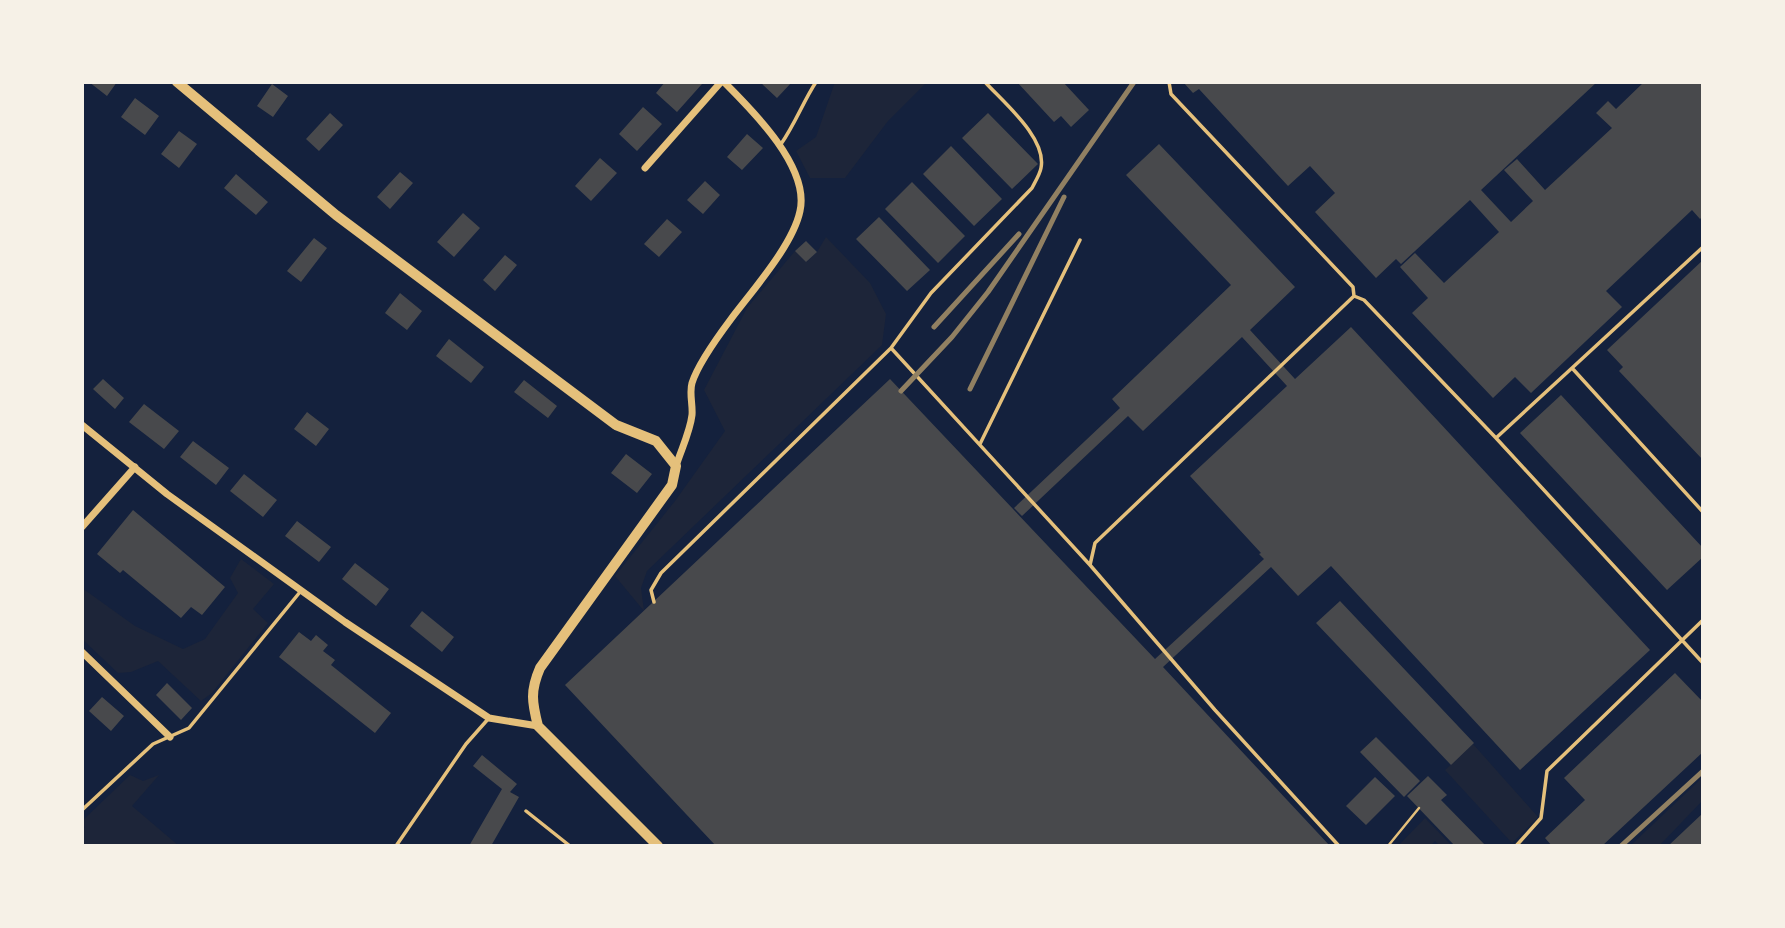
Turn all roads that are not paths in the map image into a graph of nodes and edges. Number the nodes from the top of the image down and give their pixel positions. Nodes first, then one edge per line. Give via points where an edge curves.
1 (177, 82) edge
2 (722, 82) edge
3 (817, 82) edge
4 (985, 82) edge
5 (1169, 82) edge
6 (780, 145) junction
7 (645, 167) dead end
8 (1080, 240) dead end
9 (1703, 247) edge
10 (1354, 296) junction
11 (891, 348) junction
12 (1572, 368) junction
13 (82, 425) edge
14 (1496, 438) junction
15 (980, 444) junction
16 (676, 466) junction
17 (135, 467) junction
18 (1703, 512) edge
19 (82, 527) edge
20 (1090, 565) junction
21 (301, 590) junction
22 (654, 602) dead end
23 (1703, 620) edge
24 (1683, 639) junction
25 (82, 652) edge
26 (1703, 663) edge
27 (489, 718) junction
28 (538, 726) junction
29 (170, 737) junction
30 (82, 810) edge
31 (526, 811) dead end
32 (396, 846) edge
33 (570, 846) edge
34 (658, 846) edge
35 (1339, 846) edge
36 (1516, 846) edge

1 - 16 main road via 336,215 616,425 656,441
2 - 6 street
2 - 7 street
3 - 6 lane
4 - 11 lane via 1037,140 1041,169 1032,188 931,293
5 - 10 lane via 1171,93 1353,287
6 - 16 street via 798,183 801,209 781,250 718,337 692,384 692,416
8 - 15 lane
9 - 12 lane
10 - 14 lane via 1364,300
10 - 20 lane via 1095,543
11 - 15 lane
11 - 22 lane via 661,573 651,590
12 - 14 lane
12 - 18 lane
13 - 17 street
14 - 24 lane
15 - 20 lane
16 - 28 main road via 672,485 540,668 532,704
17 - 19 street
17 - 21 street
20 - 35 lane
21 - 27 street
21 - 29 lane via 189,728
23 - 24 lane
24 - 26 lane
24 - 36 lane via 1547,771 1541,818
25 - 29 street
27 - 28 street
27 - 32 lane
28 - 34 main road
29 - 30 lane via 153,744
31 - 33 lane

